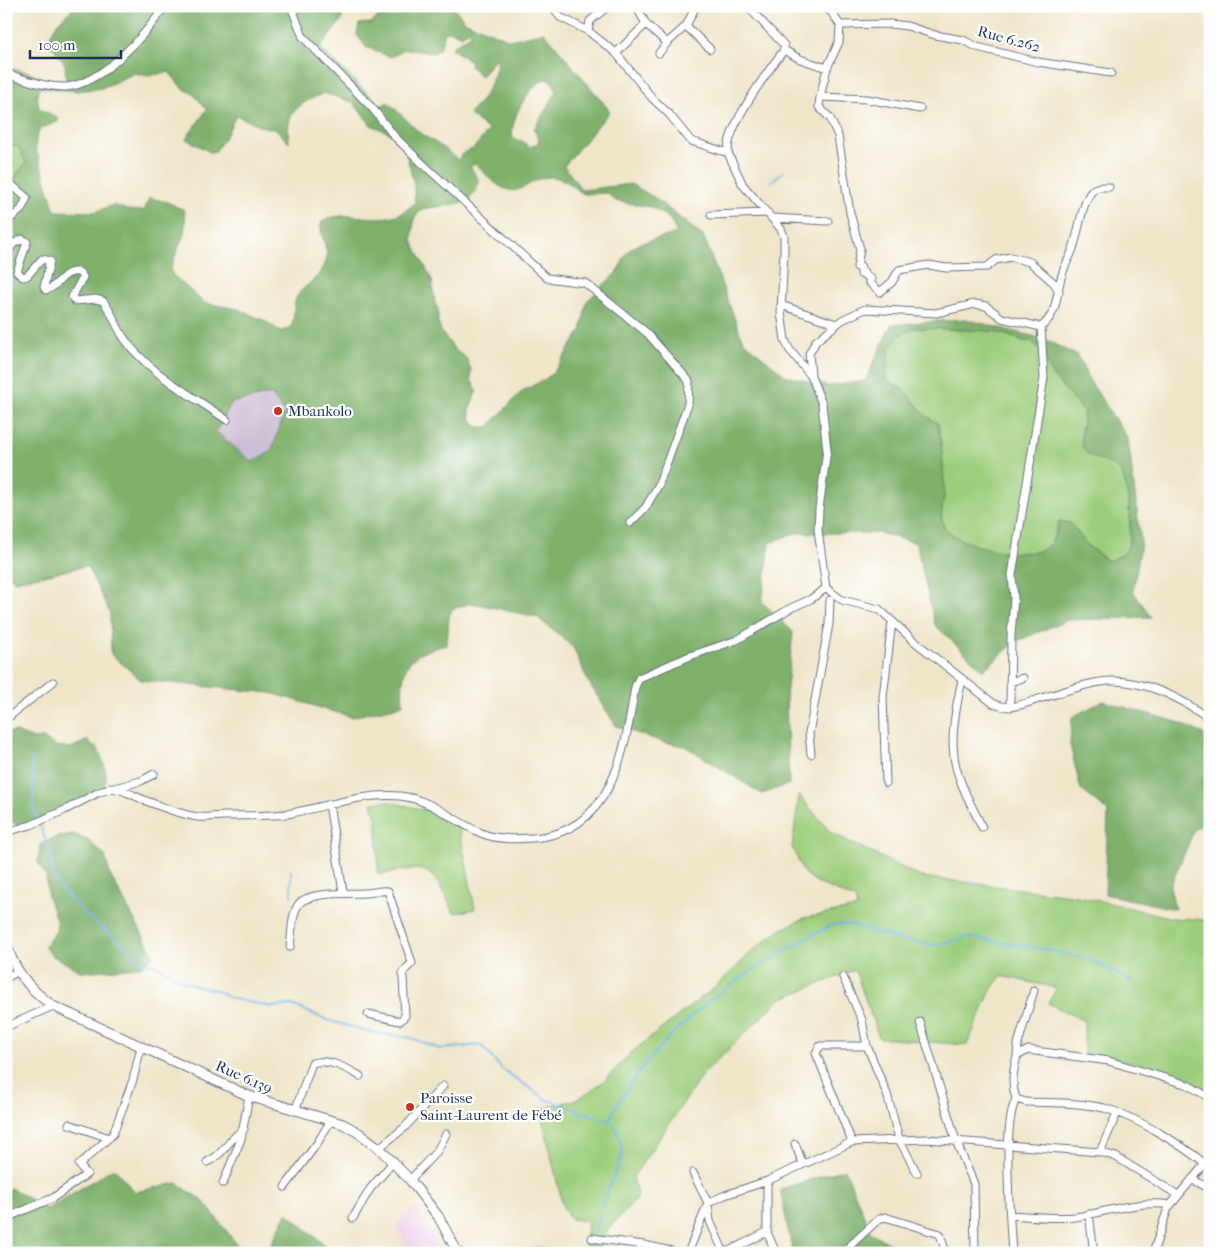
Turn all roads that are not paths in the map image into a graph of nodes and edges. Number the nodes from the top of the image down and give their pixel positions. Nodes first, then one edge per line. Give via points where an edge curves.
1 (165, 6) edge
2 (291, 6) edge
3 (553, 6) edge
4 (608, 6) edge
5 (636, 6) edge
6 (696, 6) edge
7 (747, 6) edge
8 (820, 6) edge
9 (831, 8) edge
10 (646, 24) junction
11 (840, 25) junction
12 (686, 26) junction
13 (588, 31) junction
14 (666, 43) junction
15 (710, 49) dead end
16 (784, 50) junction
17 (616, 53) junction
18 (659, 53) dead end
19 (827, 68) junction
20 (1111, 73) dead end
21 (6, 74) edge
22 (820, 97) junction
23 (920, 109) dead end
24 (728, 153) junction
25 (6, 180) edge
26 (1109, 187) dead end
27 (711, 215) dead end
28 (770, 216) junction
29 (828, 221) dead end
30 (6, 222) edge
31 (6, 255) edge
32 (1059, 292) junction
33 (781, 305) junction
34 (836, 324) junction
35 (1041, 327) junction
36 (811, 376) junction
37 (227, 420) dead end
38 (630, 523) dead end
39 (826, 588) junction
40 (811, 599) junction
41 (830, 600) junction
42 (842, 600) junction
43 (892, 621) junction
44 (1024, 678) dead end
45 (962, 680) junction
46 (53, 682) dead end
47 (1010, 682) junction
48 (1010, 707) junction
49 (6, 719) edge
50 (1210, 719) edge
51 (810, 754) dead end
52 (154, 774) dead end
53 (886, 783) dead end
54 (109, 788) junction
55 (329, 804) junction
56 (982, 827) dead end
57 (6, 832) edge
58 (1210, 864) edge
59 (1210, 875) edge
60 (344, 892) junction
61 (6, 941) edge
62 (290, 947) dead end
63 (19, 971) junction
64 (843, 977) dead end
65 (6, 978) edge
66 (1034, 990) dead end
67 (53, 1006) junction
68 (368, 1014) dead end
69 (920, 1022) dead end
70 (6, 1027) edge
71 (867, 1046) junction
72 (141, 1047) junction
73 (1017, 1056) junction
74 (360, 1076) dead end
75 (443, 1086) dead end
76 (249, 1096) junction
77 (1210, 1098) edge
78 (1016, 1099) junction
79 (295, 1111) junction
80 (1117, 1113) junction
81 (331, 1120) junction
82 (69, 1124) dead end
83 (244, 1129) junction
84 (446, 1134) dead end
85 (109, 1138) junction
86 (899, 1139) junction
87 (956, 1141) junction
88 (852, 1142) junction
89 (795, 1144) dead end
90 (1009, 1145) junction
91 (379, 1148) junction
92 (1100, 1152) junction
93 (394, 1161) junction
94 (1208, 1161) edge
95 (207, 1162) dead end
96 (803, 1164) junction
97 (693, 1172) dead end
98 (917, 1173) dead end
99 (1192, 1179) junction
100 (410, 1180) junction
101 (767, 1181) junction
102 (223, 1183) dead end
103 (285, 1187) dead end
104 (1210, 1189) edge
105 (1178, 1195) junction
106 (708, 1203) junction
107 (1170, 1205) junction
108 (1089, 1214) junction
109 (1010, 1216) junction
110 (6, 1218) edge
111 (353, 1218) dead end
112 (767, 1232) junction
113 (592, 1238) dead end
114 (458, 1253) edge
115 (523, 1253) edge
116 (561, 1253) edge
117 (680, 1253) edge
118 (688, 1253) edge
119 (724, 1253) edge
120 (776, 1253) edge
121 (842, 1253) edge
122 (946, 1253) edge
123 (975, 1253) edge
124 (1012, 1253) edge
125 (1094, 1253) edge
126 (1153, 1253) edge

1 - 21 street via 125,51 91,79 78,84 53,86
2 - 38 street via 303,37 422,163 547,278 585,283 647,333 689,381 688,404 659,484 646,506
3 - 13 street via 560,17
4 - 13 street via 590,21
5 - 10 street
6 - 12 street
7 - 16 street via 784,45
8 - 9 street
9 - 11 street
10 - 14 street
10 - 17 street
11 - 19 street via 839,42
11 - 20 street, Rue 6.262 via 907,26 963,40 977,48 1038,62
12 - 14 street
12 - 15 street
13 - 17 street
14 - 18 street
16 - 19 street
16 - 24 street via 766,72 736,124 729,139
17 - 24 street via 691,141
19 - 22 street
22 - 23 street via 867,99
22 - 32 street via 819,107 830,118 838,136 850,213 860,248 857,267 861,267 862,274 865,272 871,279 869,282 880,292 892,282 899,270 929,265 987,267 996,260 1011,257 1030,262 1054,283
24 - 28 street via 743,185
25 - 30 street via 28,198 21,210
26 - 32 street via 1092,190 1062,273
27 - 28 street
28 - 29 street
28 - 33 street via 784,236
31 - 37 street via 16,241 22,239 27,242 17,272 23,277 42,259 50,261 46,290 64,275 80,272 83,277 72,297 75,301 103,301 135,352
32 - 35 street via 1048,322
33 - 34 street
33 - 36 street via 785,340
34 - 35 street via 865,309 936,313 975,304 986,306 1002,318
34 - 36 street via 811,350
35 - 47 street via 1044,378 1012,575
36 - 39 street via 822,404 828,450 818,518
39 - 40 street
39 - 42 street
40 - 41 street
40 - 55 street via 725,646 690,656 639,678 623,754 610,788 588,813 558,834 526,838 492,836 412,797 372,795
41 - 42 street
41 - 51 street via 829,624 808,733
42 - 43 street via 874,606
43 - 45 street
43 - 53 street via 883,697
44 - 47 street
45 - 48 street via 994,704
45 - 56 street via 956,708 955,759 963,786
46 - 49 street
47 - 48 street
48 - 50 street via 1100,683 1119,682 1175,698
52 - 54 street via 141,781
54 - 55 street via 117,788 199,818 290,813
54 - 57 street via 48,818
55 - 60 street
58 - 59 street
60 - 62 street via 300,903 294,915
60 - 68 street via 385,890 390,893 412,963 403,976 403,1020
61 - 63 street, Rue 6.139
63 - 65 street
63 - 67 street, Rue 6.139 via 35,993
64 - 71 street via 862,1020
66 - 73 street
67 - 70 street
67 - 72 street, Rue 6.139
69 - 87 street
71 - 86 street via 887,1094
71 - 88 street via 820,1046 816,1053
72 - 76 street, Rue 6.139
72 - 85 street via 133,1080
73 - 77 street via 1028,1050 1109,1061 1188,1085
73 - 78 street via 1012,1087
74 - 79 street via 340,1065 312,1063
75 - 91 street via 404,1128
76 - 79 street, Rue 6.139
76 - 83 street
78 - 80 street via 1097,1107
78 - 90 street via 1011,1108
79 - 81 street, Rue 6.139
80 - 92 street
80 - 94 street
81 - 91 street, Rue 6.139 via 359,1133
81 - 103 street
82 - 85 street
83 - 95 street via 217,1158
83 - 102 street
84 - 100 street via 437,1151
85 - 110 street via 79,1165 87,1174 53,1198
86 - 87 street
86 - 88 street
86 - 98 street
87 - 90 street
87 - 123 street via 974,1184
88 - 96 street
89 - 96 street
90 - 92 street
90 - 109 street
91 - 93 street, Rue 6.139
92 - 105 street via 1116,1157
93 - 100 street, Rue 6.139
93 - 111 street via 370,1189
94 - 99 street
96 - 101 street
97 - 106 street
99 - 104 street
99 - 105 street
100 - 114 street, Rue 6.139 via 438,1216
101 - 106 street
101 - 112 street
105 - 107 street
106 - 118 street
106 - 119 street via 710,1221
107 - 108 street via 1150,1203
107 - 126 street
108 - 109 street
108 - 125 street
109 - 124 street
112 - 119 street
112 - 120 street
113 - 117 street
115 - 116 street
121 - 122 street via 885,1217 940,1234

